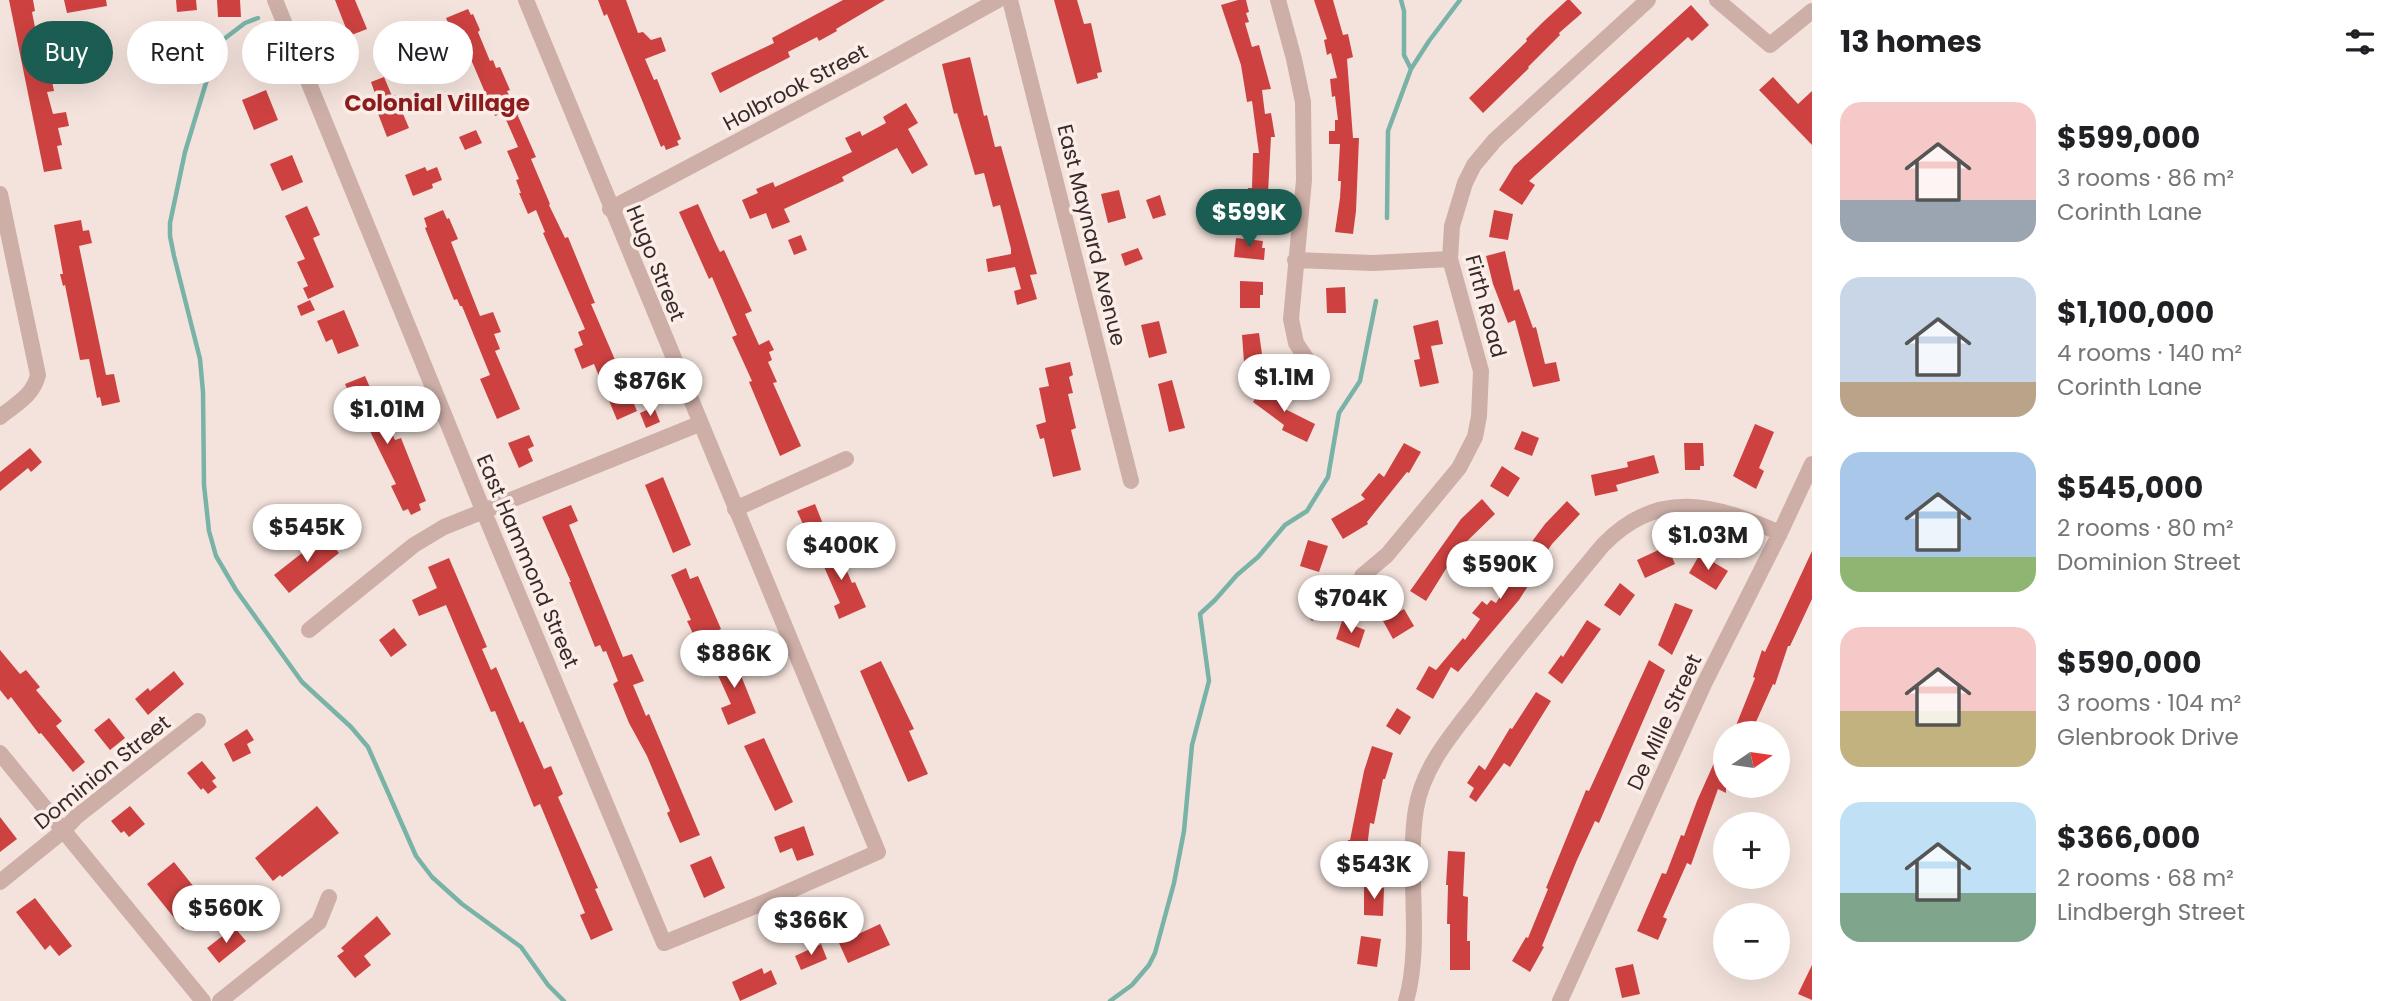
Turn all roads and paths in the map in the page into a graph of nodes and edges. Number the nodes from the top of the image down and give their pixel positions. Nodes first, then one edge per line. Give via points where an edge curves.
1 (275, 0) edge
2 (526, 0) edge
3 (998, 0) edge
4 (1010, 0) edge
5 (1278, 0) edge
6 (1648, 0) edge
7 (1717, 0) edge
8 (1812, 11) edge
9 (0, 194) edge
10 (610, 209) junction
11 (5, 246) edge
12 (1450, 259) junction
13 (1295, 260) junction
14 (1310, 364) dead end
15 (0, 417) edge
16 (699, 424) junction
17 (846, 459) dead end
18 (1812, 464) edge
19 (1131, 481) dead end
20 (735, 509) junction
21 (483, 510) junction
22 (1780, 533) junction
23 (1362, 576) dead end
24 (309, 630) dead end
25 (198, 721) dead end
26 (0, 753) edge
27 (64, 831) junction
28 (0, 882) edge
29 (328, 897) dead end
30 (664, 943) joint
31 (204, 1001) edge
32 (220, 1001) edge
33 (1406, 1001) edge
34 (1560, 1001) edge

1 - 21 street, East Hammond Street
2 - 10 street, Hugo Street
3 - 10 street, Holbrook Street
4 - 19 street, East Maynard Avenue
5 - 13 street via 1303,102 1304,180
6 - 12 street, Firth Road via 1495,140 1474,165 1452,226
7 - 8 street via 1770,45
9 - 11 street
10 - 16 street, Hugo Street
11 - 15 street via 38,375 28,395
12 - 13 street
12 - 23 street, Firth Road via 1482,371 1475,437 1460,468 1387,555
13 - 14 street via 1293,333
16 - 20 street, Hugo Street
16 - 21 street
17 - 20 street
18 - 22 street, De Mille Street
20 - 30 street, Hugo Street via 878,852
21 - 24 street via 414,545
21 - 30 street, East Hammond Street
22 - 33 street via 1720,509 1696,505 1653,511 1635,519 1603,545 1506,662 1437,754 1420,791 1413,830 1413,952
22 - 34 street, De Mille Street via 1704,684
25 - 27 street, Dominion Street
26 - 27 street
27 - 28 street, Dominion Street
27 - 31 street
29 - 32 street via 319,922

